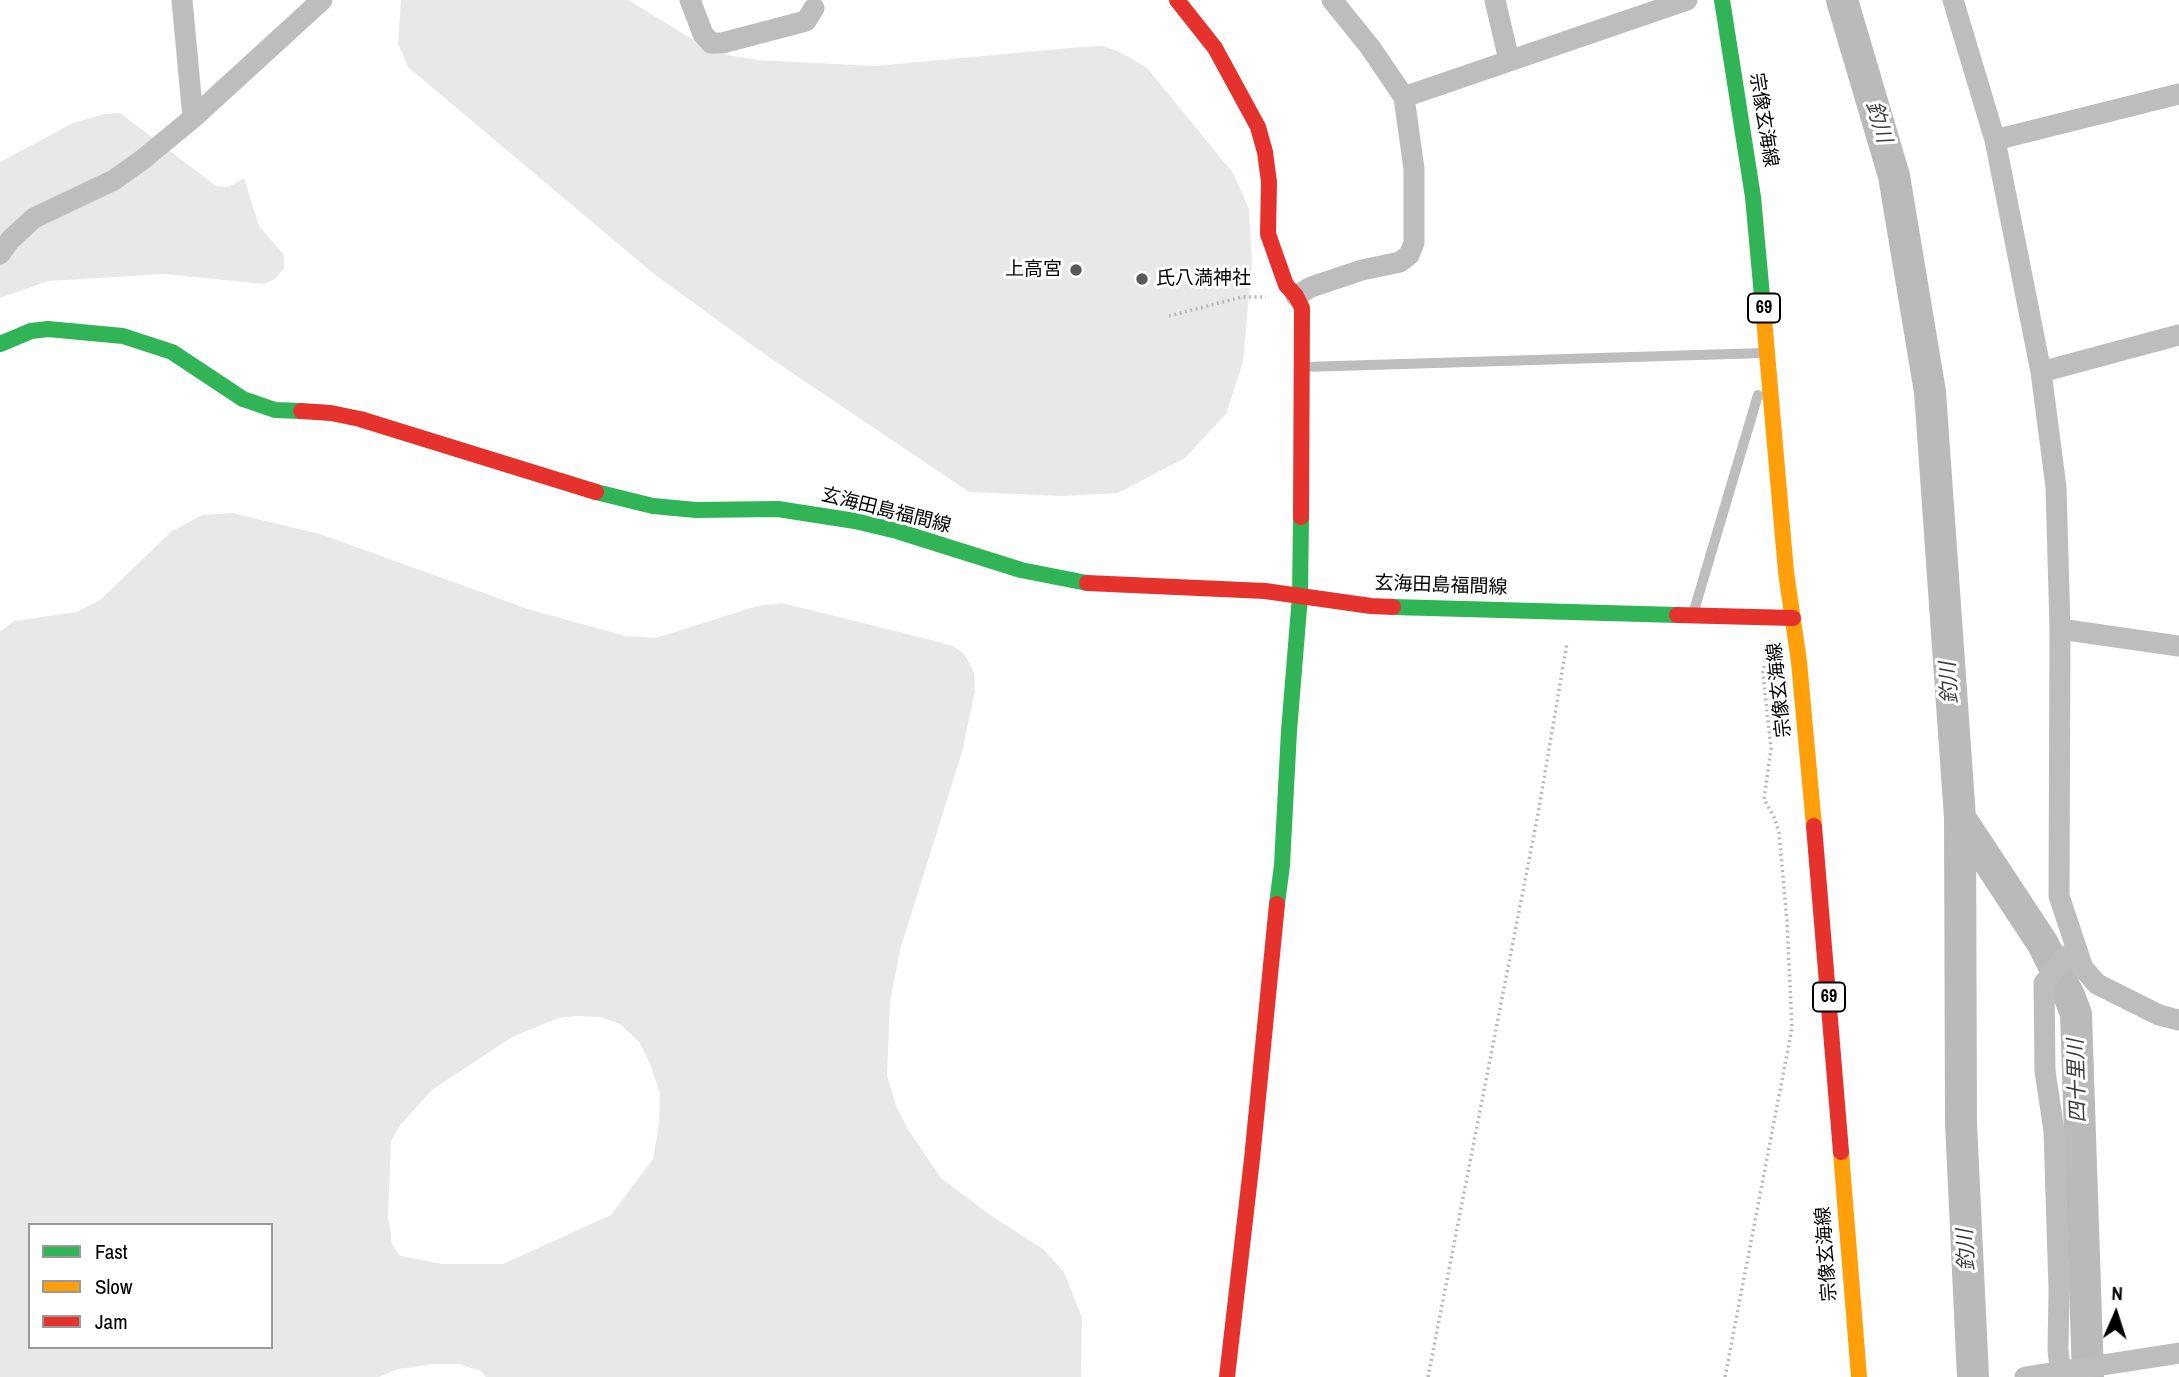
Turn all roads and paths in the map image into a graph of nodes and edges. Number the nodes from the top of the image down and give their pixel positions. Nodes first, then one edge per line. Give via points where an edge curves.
1 (182, 0) edge
2 (322, 0) edge
3 (690, 0) edge
4 (1177, 0) edge
5 (1332, 0) edge
6 (1495, 0) edge
7 (1688, 0) edge
8 (1722, 0) edge
9 (1954, 0) edge
10 (814, 9) dead end
11 (1509, 60) junction
12 (2179, 94) edge
13 (1404, 97) junction
14 (194, 118) junction
15 (1995, 140) junction
16 (0, 254) edge
17 (1296, 296) junction
18 (1169, 316) dead end
19 (2179, 335) edge
20 (0, 344) edge
21 (1768, 356) junction
22 (1301, 367) junction
23 (2041, 372) junction
24 (1300, 596) junction
25 (1693, 614) junction
26 (1774, 617) junction
27 (1793, 618) junction
28 (2060, 629) junction
29 (1567, 642) dead end
30 (2179, 646) edge
31 (2071, 953) junction
32 (2179, 1020) edge
33 (2179, 1353) edge
34 (2046, 1375) edge
35 (1227, 1377) edge
36 (1428, 1377) edge
37 (1725, 1377) edge
38 (1859, 1377) edge

1 - 14 street
2 - 14 street
3 - 10 street via 711,43 806,21
4 - 17 main road via 1215,48 1258,127 1269,182 1268,234 1286,285
5 - 13 street
6 - 11 street
7 - 11 street
8 - 21 main road, 宗像玄海線 / 69 via 1753,197
9 - 15 street
11 - 13 street
12 - 15 street
13 - 17 street via 1414,169 1415,227 1409,255
14 - 16 street via 114,180 34,218
15 - 23 street
17 - 18 path via 1242,297
17 - 22 main road via 1302,308
19 - 23 street
20 - 24 main road, 玄海田島福間線 via 48,329 122,336 172,352 243,399 275,410 360,419 653,506 778,509 855,522 1021,570 1104,585
21 - 22 lane
21 - 25 lane
21 - 27 main road, 宗像玄海線 / 69
22 - 24 main road
23 - 28 street via 2056,487
24 - 25 main road, 玄海田島福間線 via 1371,606
24 - 35 main road via 1282,865
25 - 26 main road, 玄海田島福間線
26 - 27 main road, 玄海田島福間線
26 - 37 path via 1763,673 1771,749 1764,799 1779,833 1792,1028
27 - 38 main road, 宗像玄海線 / 69
28 - 30 street
28 - 31 street via 2059,896
29 - 36 path
31 - 32 street via 2098,984 2159,1015
31 - 34 street via 2045,983 2045,1071 2054,1131 2059,1290 2058,1350
33 - 34 street

